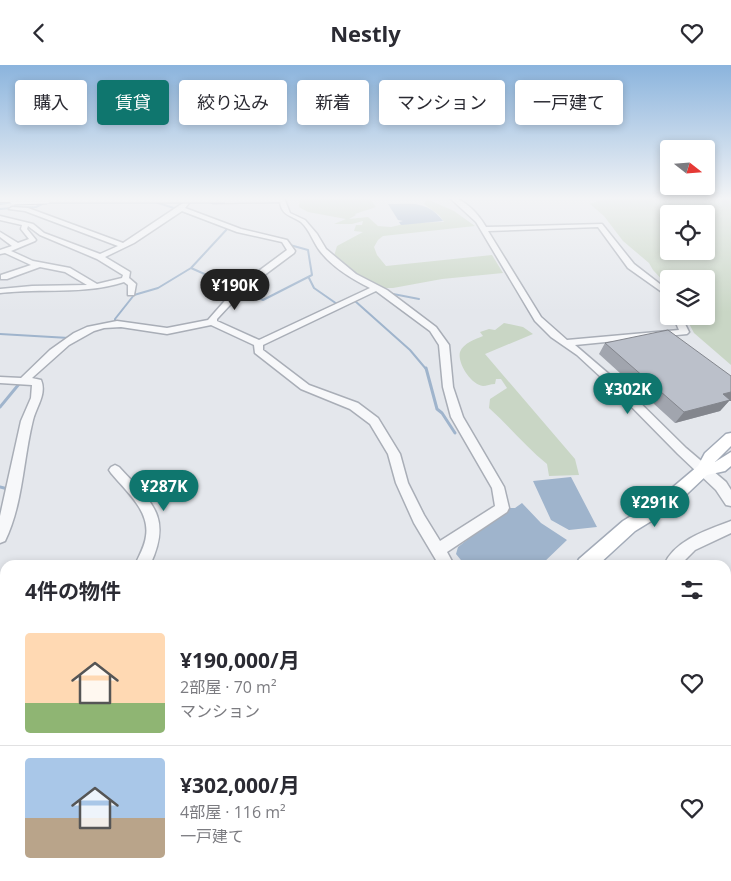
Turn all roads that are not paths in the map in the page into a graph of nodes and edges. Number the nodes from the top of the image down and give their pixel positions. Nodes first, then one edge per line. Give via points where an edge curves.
1 (2, 236) edge
2 (30, 236) edge
3 (47, 236) edge
4 (98, 236) edge
5 (139, 236) edge
6 (262, 236) edge
7 (316, 236) edge
8 (487, 236) edge
9 (609, 236) edge
10 (14, 244) junction
11 (124, 246) junction
12 (2, 250) edge
13 (100, 257) junction
14 (38, 265) junction
15 (4, 277) dead end
16 (125, 279) junction
17 (96, 287) junction
18 (377, 288) junction
19 (660, 288) edge
20 (0, 291) edge
21 (132, 293) dead end
22 (212, 322) junction
23 (681, 325) edge
24 (259, 343) junction
25 (566, 343) junction
26 (0, 380) edge
27 (24, 381) junction
28 (731, 438) edge
29 (731, 458) edge
30 (115, 470) dead end
31 (703, 470) junction
32 (731, 501) edge
33 (731, 527) edge
34 (0, 537) edge
35 (437, 551) junction
36 (144, 560) edge
37 (443, 560) edge
38 (591, 560) edge
39 (679, 560) edge

1 - 10 street
2 - 10 street via 33,240
3 - 13 street
4 - 11 street
5 - 11 street
6 - 22 street via 284,241 290,251 240,289
7 - 18 street via 323,250 353,275
8 - 25 street via 538,319
9 - 19 street via 632,266
10 - 12 street
11 - 13 street
12 - 14 street
13 - 16 street via 127,274
14 - 15 street
14 - 17 street via 67,270
16 - 17 street
16 - 21 street via 132,284
17 - 20 street
18 - 24 street
18 - 35 street via 426,322 444,345 448,387 458,417 498,487 502,508
22 - 24 street
22 - 27 street via 162,331 118,323 96,328 69,340
23 - 25 street via 684,332
24 - 35 street via 258,351 305,387 354,406 374,421 394,454 402,483
25 - 31 street via 620,389
26 - 27 street
27 - 34 street via 37,382 39,393 28,418 9,514
28 - 31 main road via 710,457
29 - 31 main road via 720,467
30 - 36 street via 148,509 155,527
31 - 32 street via 721,486
31 - 38 main road via 665,504 629,526
33 - 39 street via 695,541
35 - 37 street

